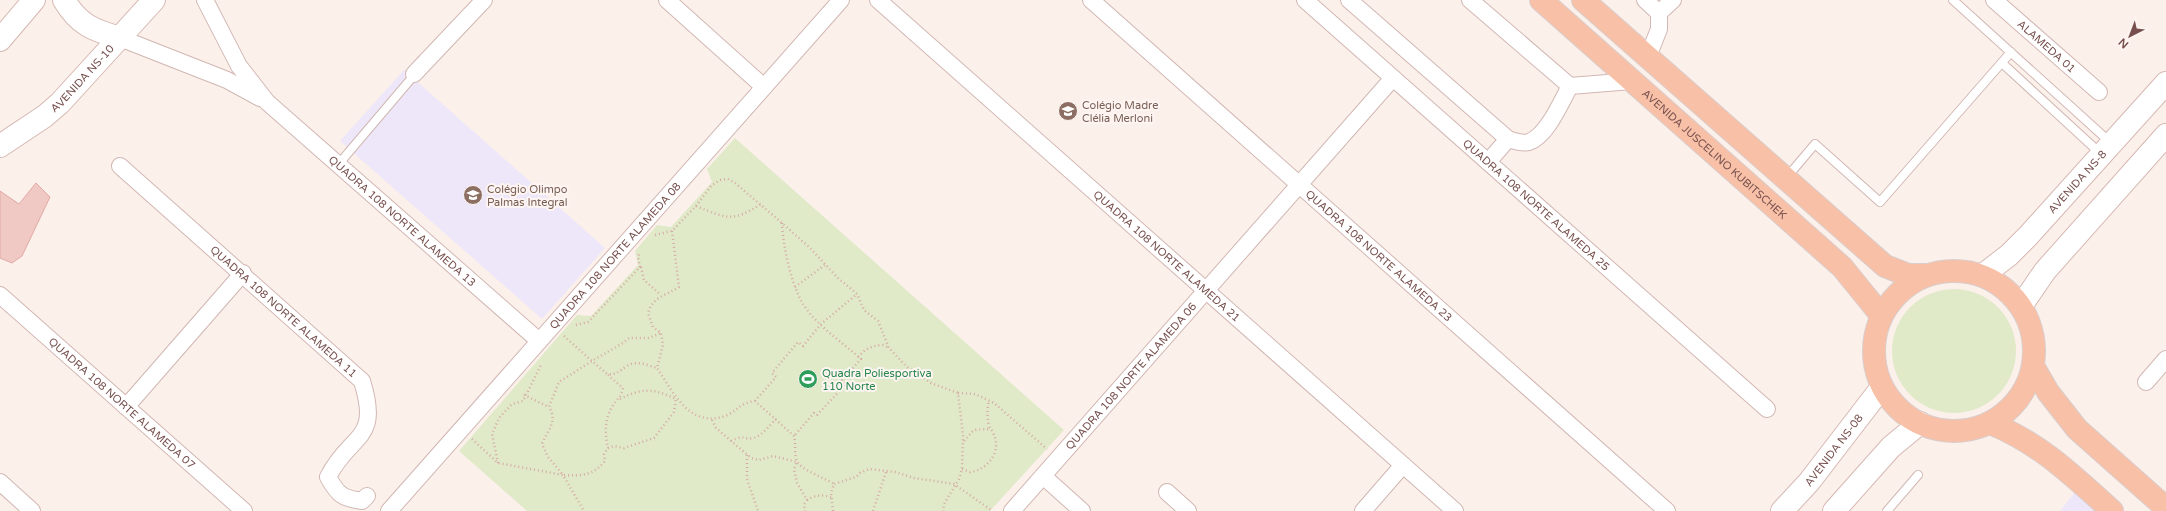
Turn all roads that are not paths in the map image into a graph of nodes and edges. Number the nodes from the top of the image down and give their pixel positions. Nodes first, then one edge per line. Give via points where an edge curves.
1 (34, 0) edge
2 (64, 0) edge
3 (154, 0) edge
4 (205, 0) edge
5 (484, 0) edge
6 (667, 0) edge
7 (841, 0) edge
8 (878, 0) edge
9 (1091, 0) edge
10 (1305, 0) edge
11 (1349, 0) edge
12 (1470, 0) edge
13 (1541, 0) edge
14 (1583, 0) edge
15 (1645, 0) edge
16 (1673, 0) edge
17 (1953, 0) edge
18 (1994, 0) edge
19 (1659, 13) junction
20 (120, 38) junction
21 (0, 40) edge
22 (2011, 52) junction
23 (1648, 56) junction
24 (2002, 63) junction
25 (412, 77) joint
26 (1393, 78) junction
27 (1632, 81) junction
28 (2166, 82) edge
29 (764, 86) junction
30 (1570, 86) junction
31 (2099, 92) dead end
32 (267, 102) junction
33 (2166, 135) edge
34 (1508, 139) junction
35 (0, 146) edge
36 (2107, 149) junction
37 (1488, 162) junction
38 (120, 166) dead end
39 (337, 166) junction
40 (1786, 179) junction
41 (1300, 185) junction
42 (243, 274) junction
43 (1925, 275) junction
44 (1983, 275) junction
45 (1206, 290) junction
46 (0, 295) edge
47 (2021, 306) junction
48 (1881, 315) junction
49 (538, 340) junction
50 (2166, 359) edge
51 (2033, 366) junction
52 (2146, 382) dead end
53 (1882, 387) junction
54 (126, 407) junction
55 (1767, 409) dead end
56 (1990, 423) junction
57 (1920, 424) junction
58 (1404, 465) junction
59 (1918, 475) dead end
60 (1043, 476) junction
61 (0, 482) edge
62 (1167, 492) dead end
63 (367, 496) dead end
64 (2166, 508) edge
65 (32, 511) edge
66 (244, 511) edge
67 (388, 511) edge
68 (1012, 511) edge
69 (1082, 511) edge
70 (1188, 511) edge
71 (1363, 511) edge
72 (1455, 511) edge
73 (1666, 511) edge
74 (1782, 511) edge
75 (1834, 511) edge
76 (1887, 511) edge
77 (2112, 511) edge

1 - 21 street
2 - 20 street via 78,20
3 - 20 street, AVENIDA NS-10
4 - 32 street via 239,66
5 - 25 street
6 - 29 street
7 - 29 street, QUADRA 108 NORTE ALAMEDA 08
8 - 45 street, QUADRA 108 NORTE ALAMEDA 21
9 - 41 street, QUADRA 108 NORTE ALAMEDA 23
10 - 26 street, QUADRA 108 NORTE ALAMEDA 25
11 - 34 street
12 - 30 street
13 - 27 main road, AVENIDA JUSCELINO KUBITSCHEK
14 - 23 main road
15 - 19 street
16 - 19 street
17 - 22 lane
18 - 31 street, ALAMEDA 01
19 - 23 street via 1659,29
20 - 32 street via 227,80
20 - 35 street, AVENIDA NS-10 via 46,116
22 - 24 lane
22 - 36 lane
23 - 40 main road
24 - 36 lane
24 - 40 lane via 1880,202 1815,144
25 - 39 lane
26 - 37 street, QUADRA 108 NORTE ALAMEDA 25
26 - 41 street, QUADRA 108 NORTE ALAMEDA 06
27 - 30 street
27 - 48 main road, AVENIDA JUSCELINO KUBITSCHEK via 1842,267
28 - 36 street, AVENIDA NS-8
29 - 49 street, QUADRA 108 NORTE ALAMEDA 08
30 - 34 street via 1538,137 1529,142
32 - 39 street, QUADRA 108 NORTE ALAMEDA 13
33 - 47 street via 2045,271
34 - 37 street
36 - 44 street, AVENIDA NS-8 via 2028,236
37 - 55 street, QUADRA 108 NORTE ALAMEDA 25
38 - 42 street, QUADRA 108 NORTE ALAMEDA 11
39 - 49 street, QUADRA 108 NORTE ALAMEDA 13
40 - 43 main road via 1885,266 1908,275
41 - 45 street, QUADRA 108 NORTE ALAMEDA 06
41 - 73 street, QUADRA 108 NORTE ALAMEDA 23
42 - 54 street
42 - 63 street, QUADRA 108 NORTE ALAMEDA 11 via 362,381 368,400 369,418 365,431 328,477 334,488 345,498 362,501
43 - 44 main road via 1954,270
43 - 48 main road via 1892,298
44 - 47 main road via 2004,288
45 - 58 street, QUADRA 108 NORTE ALAMEDA 21
45 - 60 street, QUADRA 108 NORTE ALAMEDA 06
46 - 54 street, QUADRA 108 NORTE ALAMEDA 07
47 - 51 main road via 2033,335
48 - 53 main road via 1874,339 1874,364
49 - 67 street, QUADRA 108 NORTE ALAMEDA 08
50 - 52 street
51 - 56 main road via 2021,394 2010,409
51 - 64 main road via 2048,392 2077,429
53 - 57 main road via 1892,402
53 - 74 street, AVENIDA NS-08 via 1809,482
54 - 66 street, QUADRA 108 NORTE ALAMEDA 07
56 - 57 main road via 1967,430 1943,430
56 - 77 main road via 2034,445 2062,466
57 - 75 street via 1891,447
58 - 71 street
58 - 72 street, QUADRA 108 NORTE ALAMEDA 21
59 - 76 lane
60 - 68 street, QUADRA 108 NORTE ALAMEDA 06
60 - 69 street
61 - 65 street
62 - 70 street

